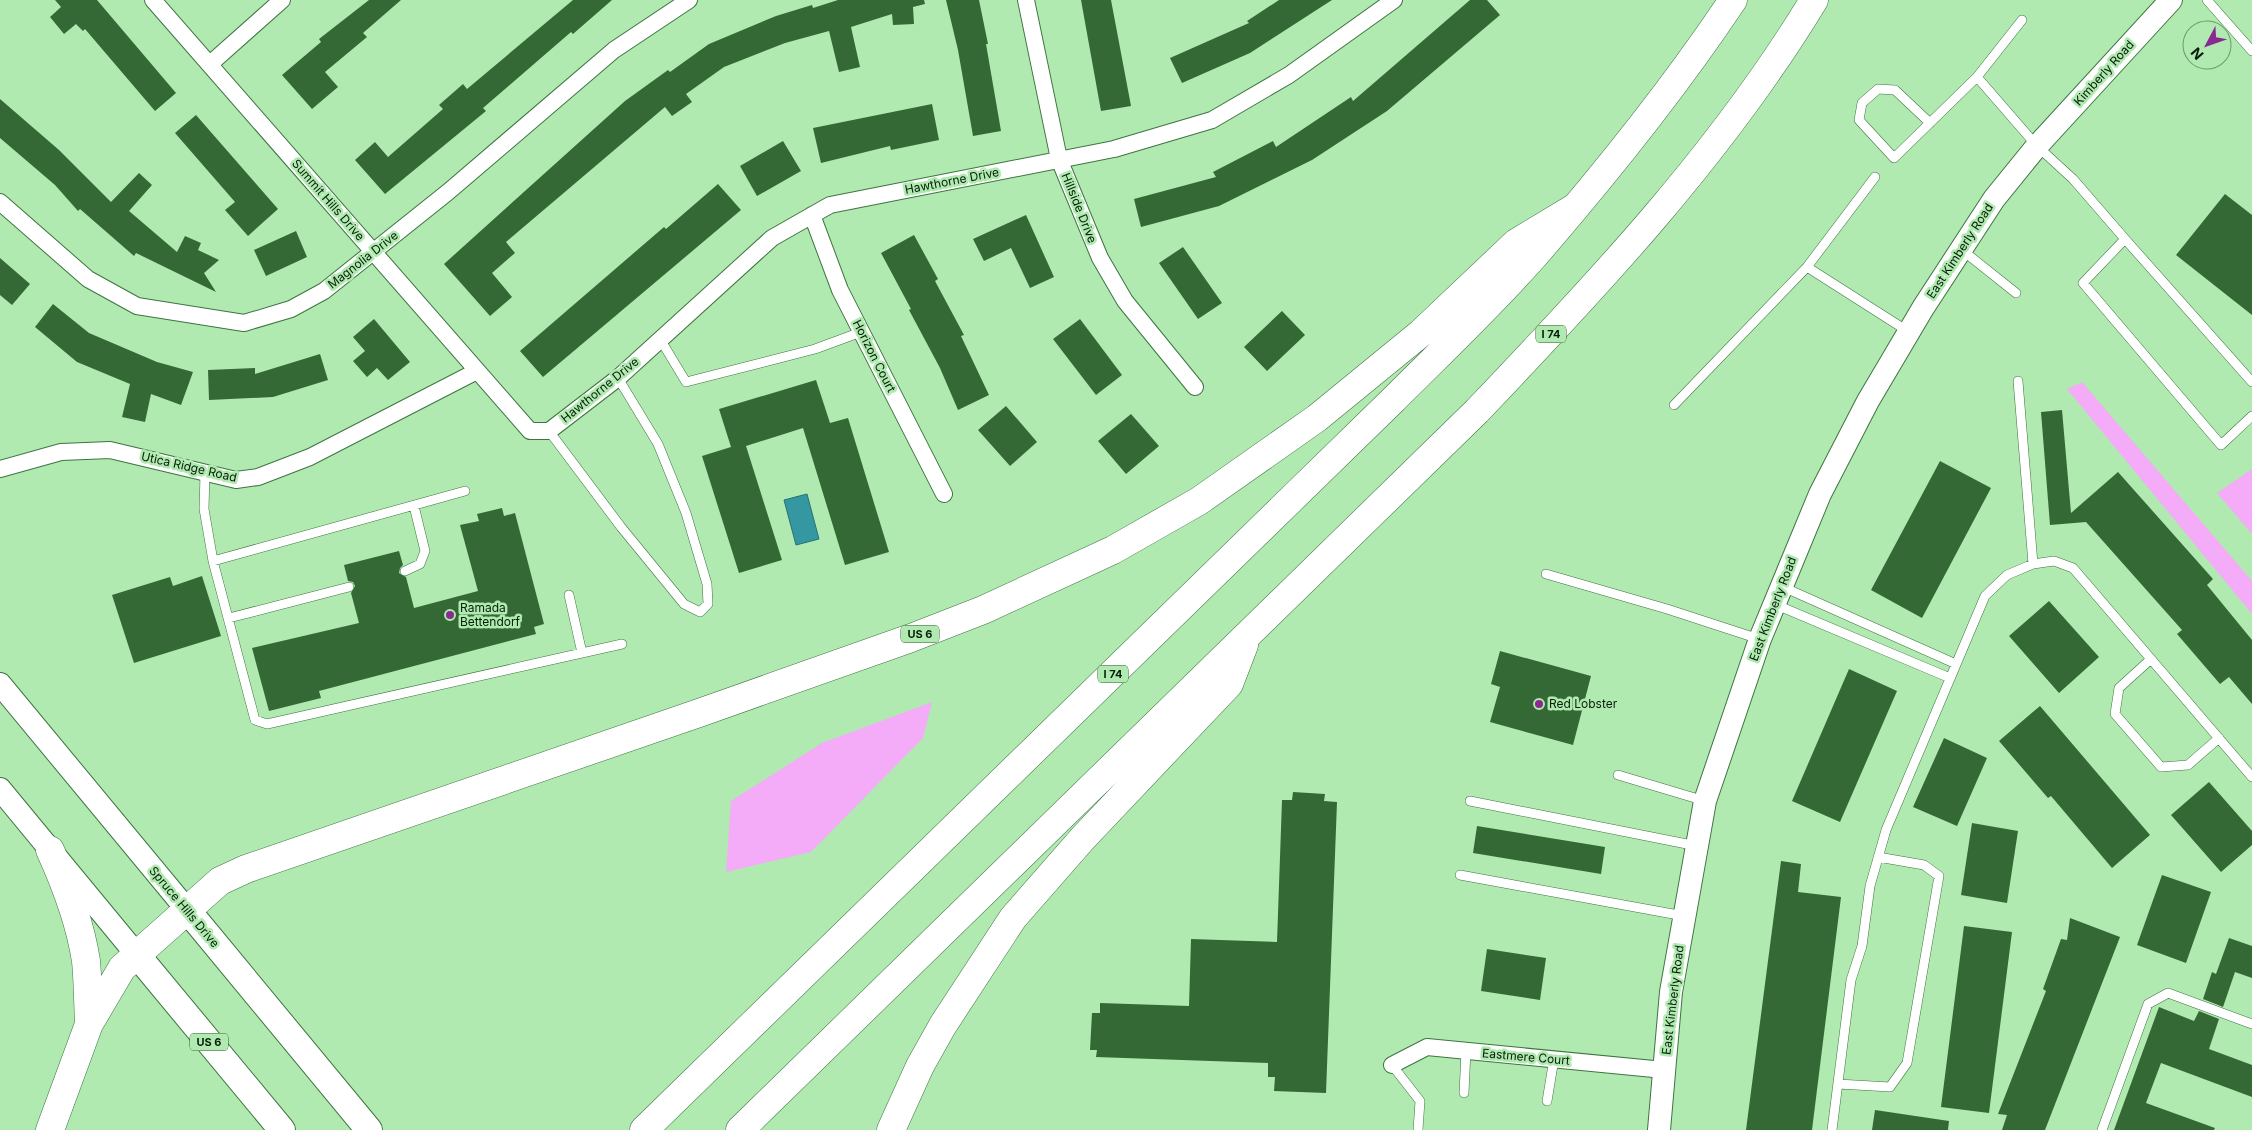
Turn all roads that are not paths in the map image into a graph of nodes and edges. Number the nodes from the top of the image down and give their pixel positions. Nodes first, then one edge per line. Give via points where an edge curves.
1 (153, 0) edge
2 (282, 0) edge
3 (688, 0) edge
4 (1026, 0) edge
5 (1394, 0) edge
6 (1732, 0) edge
7 (1814, 0) edge
8 (2171, 0) edge
9 (2208, 0) edge
10 (2022, 20) dead end
11 (2252, 51) edge
12 (210, 64) junction
13 (1977, 77) junction
14 (1930, 123) junction
15 (2037, 146) junction
16 (1059, 159) junction
17 (1875, 177) dead end
18 (0, 202) edge
19 (1574, 208) junction
20 (812, 215) junction
21 (2125, 239) junction
22 (1962, 250) junction
23 (374, 252) junction
24 (1807, 267) junction
25 (2016, 292) dead end
26 (861, 332) junction
27 (1910, 332) junction
28 (660, 340) junction
29 (477, 371) junction
30 (618, 378) junction
31 (2018, 381) dead end
32 (2252, 382) edge
33 (1195, 387) dead end
34 (1674, 405) dead end
35 (2252, 416) edge
36 (549, 431) junction
37 (0, 469) edge
38 (206, 473) junction
39 (464, 491) dead end
40 (944, 494) dead end
41 (414, 506) junction
42 (213, 561) junction
43 (2033, 564) junction
44 (405, 571) dead end
45 (1546, 574) dead end
46 (349, 587) dead end
47 (569, 595) dead end
48 (1777, 595) junction
49 (229, 618) junction
50 (1248, 635) junction
51 (1760, 639) junction
52 (622, 644) dead end
53 (582, 653) junction
54 (2151, 659) junction
55 (1956, 664) junction
56 (1950, 678) junction
57 (0, 684) edge
58 (2219, 738) junction
59 (1618, 775) dead end
60 (2252, 776) edge
61 (0, 790) edge
62 (1470, 801) dead end
63 (1705, 802) junction
64 (1697, 846) junction
65 (50, 850) junction
66 (1878, 858) junction
67 (1460, 875) dead end
68 (188, 911) junction
69 (1684, 916) junction
70 (137, 955) junction
71 (89, 1024) junction
72 (2252, 1024) edge
73 (1466, 1051) junction
74 (1554, 1059) junction
75 (1392, 1065) joint
76 (1664, 1070) junction
77 (1838, 1084) junction
78 (1464, 1093) dead end
79 (1547, 1101) dead end
80 (50, 1130) edge
81 (282, 1130) edge
82 (370, 1130) edge
83 (644, 1130) edge
84 (740, 1130) edge
85 (891, 1130) edge
86 (1418, 1130) edge
87 (1659, 1130) edge
88 (1832, 1130) edge
89 (2102, 1130) edge

1 - 12 street, Summit Hills Drive
2 - 12 street
3 - 23 street, Magnolia Drive via 614,50
4 - 16 street, Hillside Drive
5 - 16 street, Hawthorne Drive via 1289,75 1212,120 1114,149
6 - 19 highway, I 74 via 1651,115
7 - 50 highway, I 74 via 1741,108 1616,262 1478,411
8 - 15 main road, Kimberly Road
9 - 11 lane
10 - 13 lane
12 - 23 street, Summit Hills Drive
13 - 14 lane
13 - 15 lane
14 - 14 lane via 1894,158 1859,120 1862,103 1878,89 1895,90
15 - 21 lane via 2073,178
15 - 22 main road, East Kimberly Road via 1994,199
16 - 20 street, Hawthorne Drive via 830,205
16 - 33 street, Hillside Drive via 1100,258 1125,301
17 - 24 lane
18 - 23 street, Magnolia Drive via 88,279 137,306 244,323 291,310 324,291
19 - 68 highway, US 6 via 1516,243 1421,334 1317,418 1199,501 1113,550 983,610 911,638 246,869 220,881
19 - 83 highway, I 74 via 1511,281 1392,401
20 - 26 street, Horizon Court via 840,290
20 - 28 street, Hawthorne Drive via 772,238
21 - 32 lane
21 - 35 lane via 2083,283 2221,445
22 - 25 lane
22 - 27 main road, East Kimberly Road
23 - 29 street, Summit Hills Drive
24 - 27 lane
24 - 34 lane
26 - 28 lane via 815,349 686,382
26 - 40 street, Horizon Court
27 - 48 main road, East Kimberly Road via 1868,401 1820,494
28 - 30 street, Hawthorne Drive
29 - 36 street, Summit Hills Drive via 530,431
29 - 38 street, Utica Ridge Road via 310,457 258,477 236,480
30 - 36 street, Hawthorne Drive
30 - 36 lane via 658,444 686,513 707,584 708,604 700,612 684,604
31 - 43 lane
37 - 38 street, Utica Ridge Road via 61,452 110,450
38 - 42 lane via 204,509
39 - 41 lane
41 - 42 lane
41 - 44 lane via 425,551 420,564
42 - 49 lane
43 - 54 lane via 2054,561 2073,568
43 - 55 lane via 2007,574 1985,596
45 - 51 lane
46 - 49 lane
47 - 53 lane
48 - 51 main road, East Kimberly Road
48 - 55 lane
48 - 56 lane
49 - 53 lane via 256,720 268,724
50 - 84 highway, I 74
50 - 85 highway via 1229,684 1012,918 943,1025
51 - 63 main road, East Kimberly Road
52 - 53 lane
54 - 58 lane
54 - 58 lane via 2119,688 2115,714 2161,767 2188,765
55 - 56 lane
56 - 66 lane via 1886,830
57 - 68 main road, Spruce Hills Drive
58 - 60 lane
59 - 63 lane
61 - 65 main road
62 - 64 lane
63 - 64 main road, East Kimberly Road
64 - 69 main road, East Kimberly Road
65 - 70 main road
65 - 71 highway via 67,887 86,962
66 - 77 lane via 1870,886 1862,946 1851,980
66 - 77 lane via 1924,865 1939,876 1909,1053 1907,1063 1890,1087
67 - 69 lane
68 - 70 highway, US 6
68 - 82 main road, Spruce Hills Drive
69 - 76 main road, East Kimberly Road via 1671,992
70 - 71 highway via 122,968
70 - 81 main road, US 6
71 - 80 highway
72 - 89 lane via 2168,993 2148,1004
73 - 74 street, Eastmere Court
73 - 75 street, Eastmere Court via 1427,1047
73 - 78 lane
74 - 76 street, Eastmere Court
74 - 79 lane
75 - 86 lane via 1420,1101
76 - 87 main road, East Kimberly Road
77 - 88 lane

